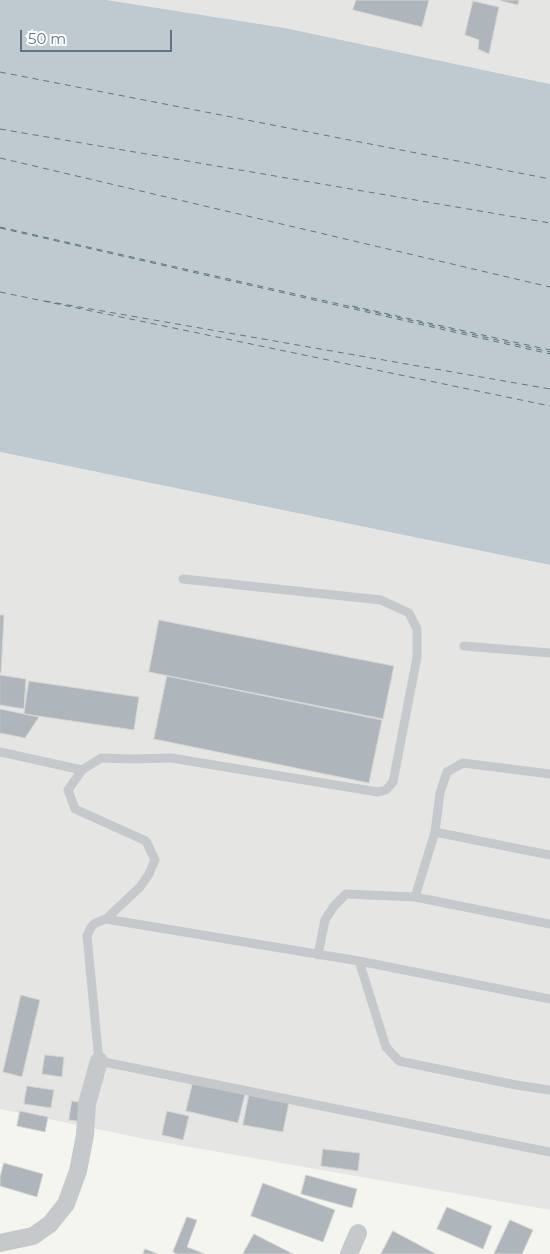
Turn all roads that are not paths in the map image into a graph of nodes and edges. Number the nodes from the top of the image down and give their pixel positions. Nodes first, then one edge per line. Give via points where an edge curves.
1 (183, 579) dead end
2 (464, 646) dead end
3 (550, 653) edge
4 (0, 752) edge
5 (82, 770) junction
6 (550, 774) edge
7 (435, 832) junction
8 (550, 855) edge
9 (415, 897) junction
10 (106, 919) junction
11 (550, 924) edge
12 (318, 955) junction
13 (359, 961) junction
14 (550, 999) edge
15 (99, 1062) junction
16 (550, 1090) edge
17 (550, 1152) edge
18 (358, 1233) dead end
19 (0, 1244) edge
20 (349, 1254) edge

1 - 5 lane via 381,600 409,613 417,629 417,657 394,782 386,790 378,792 171,758 101,758
2 - 3 lane
4 - 5 lane
5 - 10 lane via 68,790 75,809 146,841 155,860 140,887
6 - 7 lane via 463,763 447,772 440,793
7 - 8 lane
7 - 9 lane
9 - 11 lane
9 - 12 lane via 346,894 325,920
10 - 12 lane
10 - 15 lane via 96,922 87,936
12 - 13 lane
13 - 14 lane
13 - 16 lane via 386,1047 400,1061
15 - 17 lane
15 - 19 street via 87,1104 78,1171 66,1204 50,1224 33,1236
18 - 20 street

